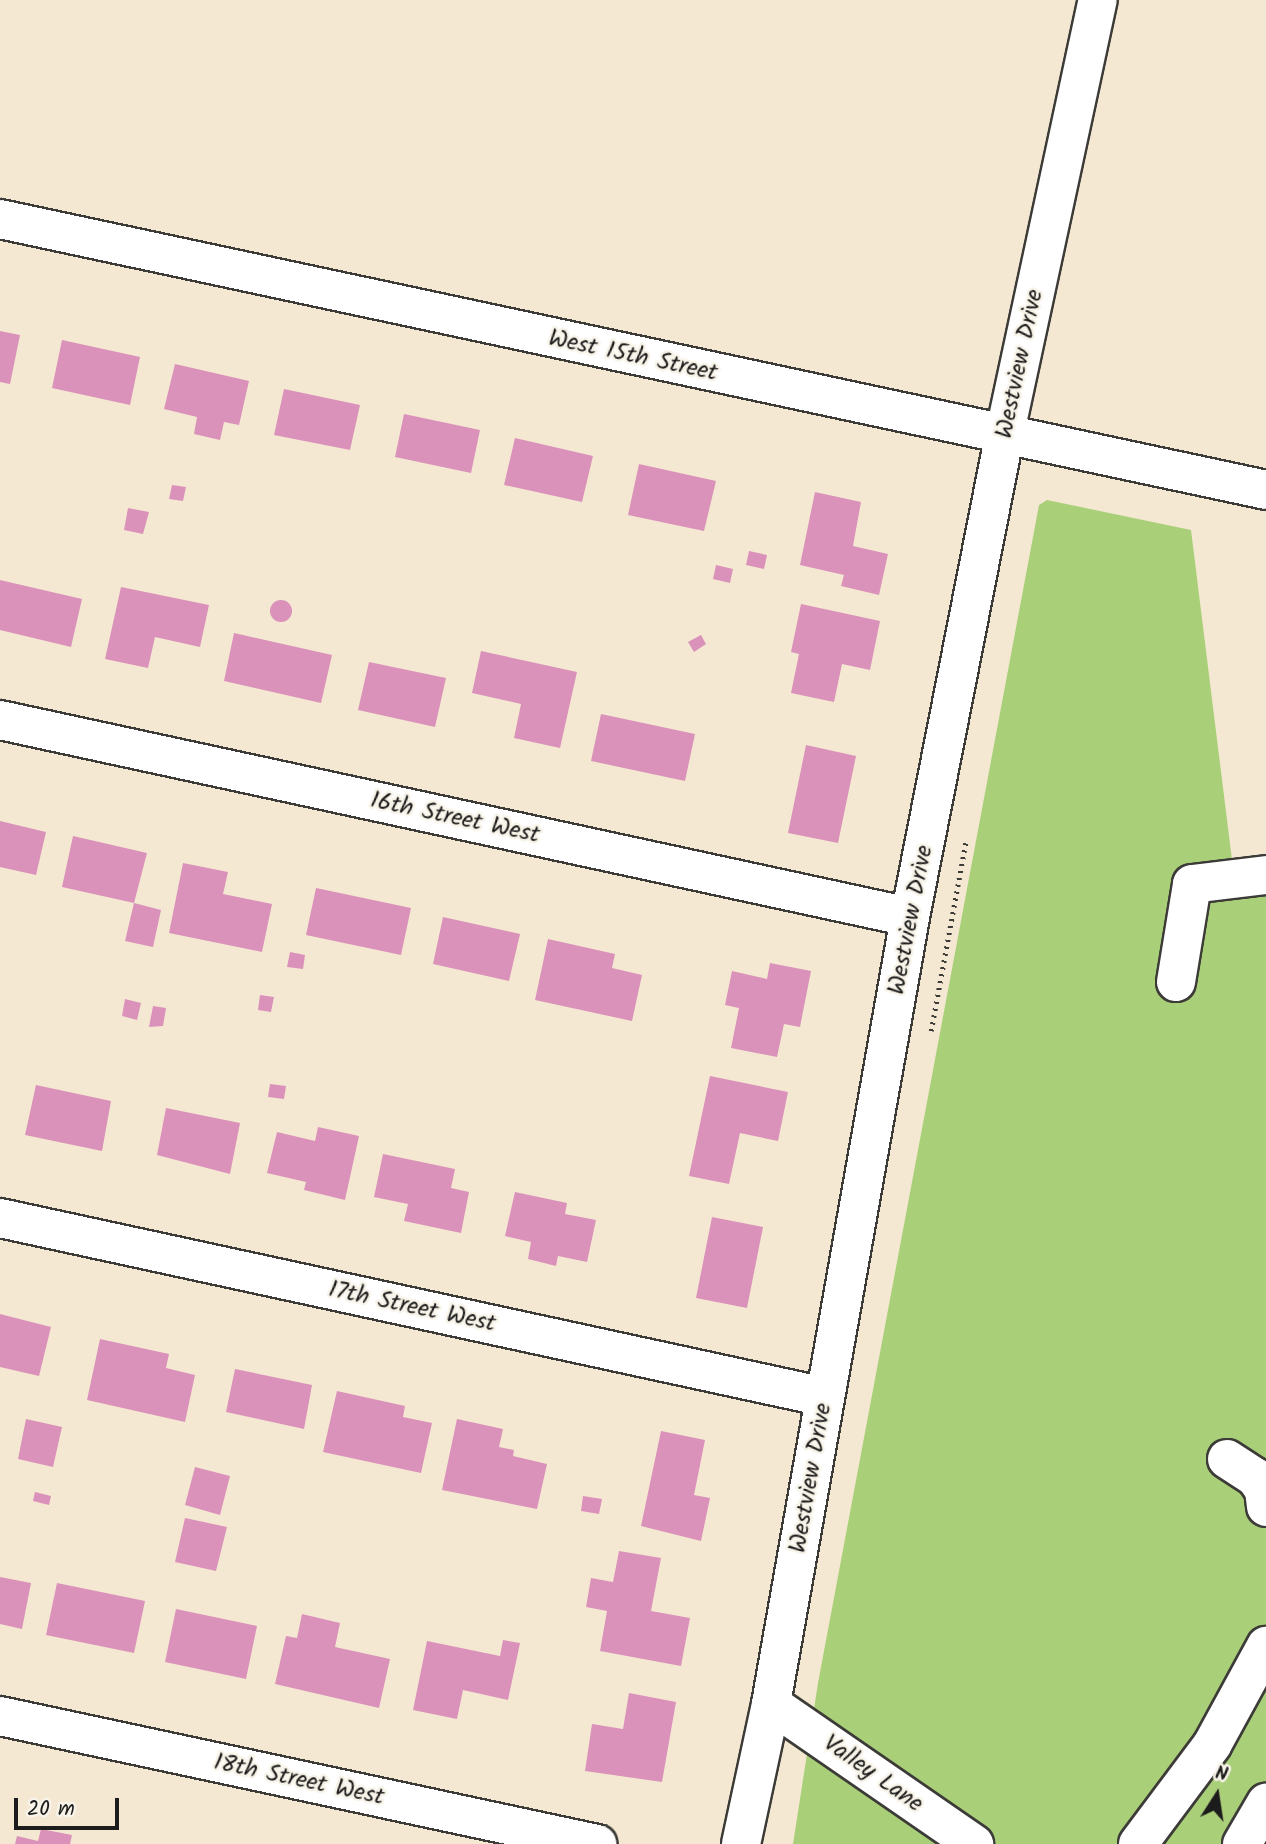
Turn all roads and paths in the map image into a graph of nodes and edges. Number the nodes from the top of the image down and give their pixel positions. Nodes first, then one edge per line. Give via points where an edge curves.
1 (1098, 0) edge
2 (0, 219) edge
3 (1004, 437) junction
4 (1266, 490) edge
5 (0, 720) edge
6 (1266, 875) edge
7 (911, 917) junction
8 (1176, 982) dead end
9 (0, 1218) edge
10 (825, 1396) junction
11 (1227, 1459) dead end
12 (1266, 1507) edge
13 (1266, 1646) edge
14 (771, 1704) junction
15 (0, 1716) edge
16 (1266, 1803) edge
17 (597, 1844) edge
18 (741, 1844) edge
19 (974, 1844) edge
20 (1138, 1844) edge
21 (1242, 1844) edge

1 - 3 street, Westview Drive
2 - 3 street, West 15th Street
3 - 4 street, West 15th Street
3 - 7 street, Westview Drive
5 - 7 street, 16th Street West
6 - 8 street via 1192,884
7 - 10 street, Westview Drive
9 - 10 street, 17th Street West
10 - 14 street, Westview Drive
11 - 12 street via 1255,1477 1264,1490
13 - 20 street via 1213,1745
14 - 18 street, Westview Drive
14 - 19 street, Valley Lane
15 - 17 street, 18th Street West
16 - 21 street

